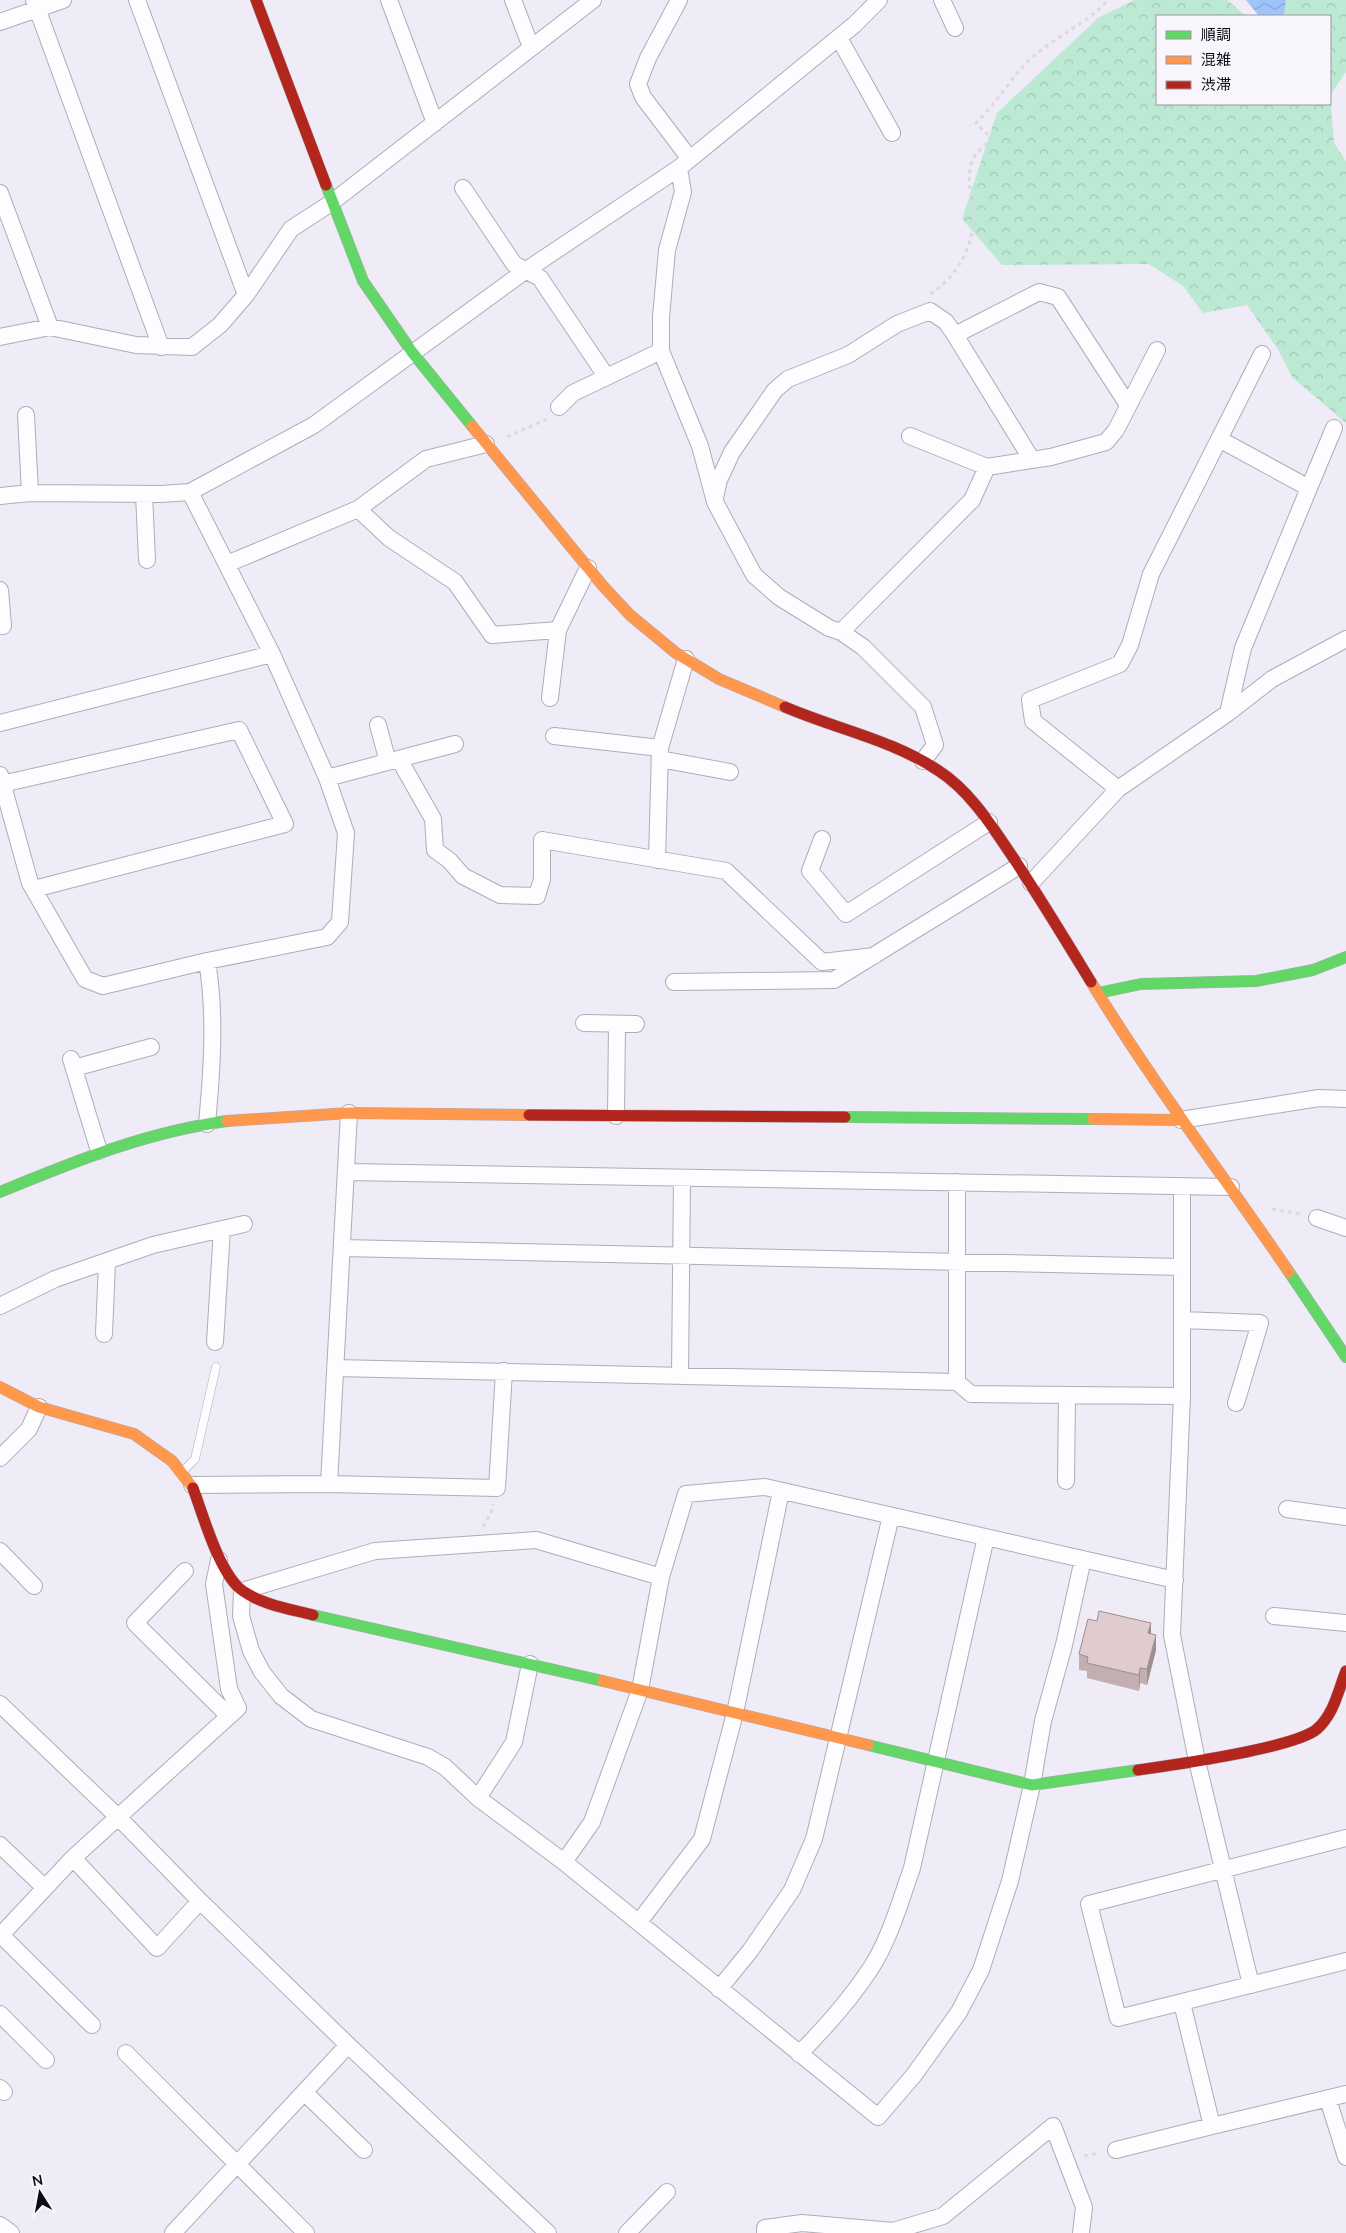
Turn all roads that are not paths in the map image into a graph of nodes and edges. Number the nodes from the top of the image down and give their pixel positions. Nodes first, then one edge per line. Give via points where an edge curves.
1 (63, 0) edge
2 (137, 0) edge
3 (256, 0) edge
4 (388, 0) edge
5 (513, 0) edge
6 (593, 0) edge
7 (679, 0) edge
8 (879, 0) edge
9 (942, 0) edge
10 (36, 5) edge
11 (0, 22) edge
12 (955, 28) dead end
13 (839, 38) junction
14 (531, 47) junction
15 (435, 123) junction
16 (892, 133) dead end
17 (685, 164) junction
18 (464, 188) dead end
19 (0, 193) edge
20 (331, 203) junction
21 (525, 270) junction
22 (246, 295) junction
23 (50, 327) junction
24 (955, 335) junction
25 (0, 337) edge
26 (161, 348) junction
27 (1156, 350) dead end
28 (661, 351) junction
29 (412, 352) junction
30 (1262, 354) dead end
31 (606, 376) junction
32 (1128, 405) junction
33 (560, 407) road end
34 (26, 415) dead end
35 (1334, 428) dead end
36 (910, 436) dead end
37 (1219, 439) junction
38 (486, 444) junction
39 (1032, 460) junction
40 (987, 467) junction
41 (1309, 488) junction
42 (190, 492) junction
43 (30, 493) junction
44 (144, 494) junction
45 (0, 496) edge
46 (715, 502) junction
47 (358, 509) junction
48 (147, 560) dead end
49 (228, 564) junction
50 (588, 568) junction
51 (0, 590) edge
52 (3, 626) dead end
53 (558, 630) junction
54 (841, 632) junction
55 (1346, 639) edge
56 (272, 654) junction
57 (686, 659) junction
58 (550, 698) dead end
59 (1228, 713) junction
60 (0, 723) edge
61 (378, 725) dead end
62 (554, 736) dead end
63 (455, 744) dead end
64 (660, 754) junction
65 (393, 760) junction
66 (923, 760) junction
67 (730, 772) dead end
68 (327, 778) junction
69 (1, 780) edge
70 (1118, 789) junction
71 (989, 822) junction
72 (822, 839) dead end
73 (657, 860) junction
74 (1019, 866) junction
75 (1031, 883) junction
76 (34, 889) junction
77 (874, 956) junction
78 (1346, 957) edge
79 (207, 961) junction
80 (674, 982) dead end
81 (1098, 993) junction
82 (584, 1023) dead end
83 (617, 1024) junction
84 (636, 1024) dead end
85 (151, 1047) dead end
86 (1346, 1099) edge
87 (349, 1114) junction
88 (616, 1116) junction
89 (1182, 1120) junction
90 (207, 1124) junction
91 (99, 1151) junction
92 (346, 1172) junction
93 (682, 1178) junction
94 (957, 1182) junction
95 (1182, 1186) junction
96 (1231, 1187) junction
97 (0, 1192) edge
98 (1317, 1218) road end
99 (244, 1224) dead end
100 (1346, 1228) edge
101 (222, 1229) junction
102 (342, 1248) junction
103 (682, 1256) junction
104 (107, 1262) junction
105 (958, 1262) junction
106 (1182, 1267) junction
107 (0, 1306) edge
108 (1182, 1320) junction
109 (104, 1334) dead end
110 (215, 1342) dead end
111 (1346, 1357) edge
112 (216, 1368) dead end
113 (335, 1368) junction
114 (504, 1372) junction
115 (680, 1376) junction
116 (956, 1382) junction
117 (0, 1387) edge
118 (1066, 1395) junction
119 (1182, 1396) junction
120 (1236, 1403) dead end
121 (39, 1407) junction
122 (0, 1458) edge
123 (181, 1472) junction
124 (1066, 1481) dead end
125 (329, 1484) junction
126 (192, 1485) junction
127 (781, 1491) junction
128 (1288, 1509) dead end
129 (892, 1516) junction
130 (1346, 1516) edge
131 (986, 1538) junction
132 (0, 1551) edge
133 (1083, 1559) junction
134 (219, 1560) junction
135 (185, 1571) dead end
136 (662, 1577) junction
137 (1175, 1580) junction
138 (34, 1586) dead end
139 (242, 1591) junction
140 (1274, 1616) dead end
141 (1346, 1623) edge
142 (530, 1664) junction
143 (1346, 1671) edge
144 (1343, 1688) edge
145 (640, 1690) junction
146 (0, 1704) edge
147 (735, 1713) junction
148 (229, 1716) junction
149 (837, 1738) junction
150 (1197, 1760) junction
151 (935, 1762) junction
152 (1032, 1785) junction
153 (478, 1798) junction
154 (118, 1817) junction
155 (1346, 1838) edge
156 (0, 1845) edge
157 (73, 1858) junction
158 (564, 1862) junction
159 (1223, 1869) junction
160 (44, 1887) junction
161 (200, 1901) junction
162 (639, 1922) junction
163 (0, 1936) edge
164 (1346, 1961) edge
165 (1251, 1985) junction
166 (718, 1989) junction
167 (1182, 2003) junction
168 (0, 2014) edge
169 (92, 2025) dead end
170 (348, 2045) junction
171 (126, 2053) dead end
172 (800, 2054) junction
173 (46, 2060) dead end
174 (304, 2092) junction
175 (1346, 2094) edge
176 (1328, 2099) junction
177 (1212, 2126) junction
178 (364, 2150) dead end
179 (1116, 2150) road end
180 (1346, 2157) edge
181 (237, 2165) junction
182 (667, 2192) dead end
183 (0, 2224) edge
184 (12, 2233) edge
185 (172, 2233) edge
186 (306, 2233) edge
187 (548, 2233) edge
188 (627, 2233) edge
189 (765, 2233) edge
190 (1081, 2233) edge

1 - 10 street
2 - 22 street
3 - 20 street
4 - 15 street
5 - 14 street
6 - 14 street
7 - 17 street via 638,84
8 - 13 street
9 - 12 street
10 - 11 street
10 - 26 street
13 - 16 street
13 - 17 street
14 - 15 street
15 - 20 street
17 - 21 street
17 - 28 street via 683,192 667,250
18 - 21 street via 514,264
19 - 23 street
20 - 22 street via 291,230
20 - 29 street via 363,281
21 - 29 street
21 - 31 street via 540,278
22 - 26 street via 220,325 192,347
23 - 25 street
23 - 26 street
24 - 32 street via 1039,292 1058,297
24 - 39 street
24 - 46 street via 946,322 930,311 897,324 848,355 788,379 775,390 732,452 719,480
27 - 32 street
28 - 31 street
28 - 46 street via 700,446
29 - 38 street
29 - 42 street via 314,425
30 - 37 street
31 - 33 street via 574,393
32 - 39 street via 1106,442
34 - 43 street
35 - 41 street
36 - 40 street
37 - 41 street
37 - 70 street via 1151,574 1130,645 1120,664 1030,700 1033,721
38 - 47 street via 426,459
38 - 50 street
39 - 40 street
40 - 54 street via 972,500
41 - 59 street via 1242,648
42 - 44 street
42 - 49 street
43 - 44 street
43 - 45 street
44 - 48 street
46 - 54 street via 754,575 779,597 828,628
47 - 49 street
47 - 53 street via 389,538 455,582 492,635
49 - 56 street
50 - 53 street
50 - 57 street via 630,615
51 - 52 street
53 - 58 street
54 - 66 street via 863,647 923,707 935,745
55 - 59 street via 1272,680
56 - 60 street
56 - 68 street
57 - 64 street
57 - 66 street via 748,694
59 - 70 street
61 - 65 street
62 - 64 street
63 - 65 street
64 - 67 street
64 - 73 street
65 - 68 street
65 - 73 street via 433,819 434,850 449,860 463,876 500,895 537,896 542,879 542,840
66 - 71 street via 940,771
68 - 79 street via 346,832 340,922 328,937
69 - 76 street
69 - 76 street via 239,730 285,824
70 - 75 street
71 - 72 street via 846,914 810,871
71 - 74 street
73 - 77 street via 726,872 822,962
74 - 75 street
74 - 77 street
75 - 81 street
76 - 79 street via 85,979 103,986
77 - 80 street via 834,980
78 - 81 street via 1313,970 1256,981 1141,984
79 - 90 street via 211,1074
81 - 89 street
82 - 83 street
83 - 84 street
83 - 88 street
85 - 91 street via 73,1064
86 - 89 street via 1318,1098
87 - 88 street
87 - 90 street via 296,1115
87 - 92 street
88 - 89 street
89 - 96 street
90 - 91 street
91 - 97 street
92 - 93 street
92 - 102 street
93 - 94 street
93 - 103 street
94 - 95 street
94 - 105 street
95 - 96 street
95 - 106 street
96 - 111 street
98 - 100 street
99 - 101 street
101 - 104 street via 153,1245
101 - 110 street
102 - 103 street
102 - 113 street
103 - 105 street
103 - 115 street
104 - 107 street via 55,1278
104 - 109 street
105 - 106 street
105 - 116 street
106 - 108 street
108 - 119 street
108 - 120 street via 1260,1323
112 - 123 lane via 195,1459
113 - 114 street
113 - 125 street
114 - 115 street
114 - 125 street via 497,1488
115 - 116 street
116 - 118 street via 971,1394
117 - 121 street
118 - 119 street
118 - 124 street
119 - 137 street
121 - 122 street via 29,1429
121 - 123 street via 134,1434 172,1461
123 - 126 street
125 - 126 street
126 - 134 street
127 - 129 street
127 - 136 street via 765,1488 686,1494
127 - 147 street
128 - 130 street
129 - 131 street
129 - 149 street
131 - 133 street
131 - 151 street
132 - 138 street
133 - 137 street
133 - 152 street
134 - 139 street
134 - 148 street via 214,1584 229,1689 238,1708
135 - 148 street via 134,1623
136 - 139 street via 536,1540 375,1551
136 - 145 street
137 - 150 street via 1172,1634
139 - 142 street via 274,1605
139 - 153 street via 241,1616 251,1651 281,1696 311,1718 428,1757 446,1767
140 - 141 street
142 - 145 street
142 - 153 street via 514,1742
143 - 144 street
144 - 150 street via 1329,1716 1316,1730 1298,1739
145 - 147 street
145 - 158 street via 592,1822
146 - 154 street
147 - 149 street
147 - 162 street via 702,1839
148 - 154 street
149 - 151 street
149 - 166 street via 814,1839 792,1890 750,1951
150 - 152 street
150 - 159 street
151 - 152 street
151 - 172 street via 912,1868 872,1967 837,2015
152 - 172 street via 1010,1881 981,1970 959,2012 878,2117
153 - 158 street
154 - 157 street
154 - 161 street
155 - 159 street
156 - 160 street
157 - 160 street
157 - 161 street via 157,1948
158 - 162 street
159 - 165 street
159 - 167 street via 1089,1904 1118,2018
160 - 163 street
161 - 170 street
162 - 166 street
163 - 169 street
164 - 165 street
165 - 167 street
166 - 172 street
167 - 177 street
168 - 173 street
170 - 174 street
170 - 187 street
171 - 181 street
174 - 178 street
174 - 181 street
175 - 176 street
176 - 177 street
176 - 180 street
177 - 179 street
181 - 185 street
181 - 186 street
182 - 188 street
183 - 184 street
189 - 190 street via 765,2228 802,2223 893,2231 943,2216 1053,2126 1084,2207

